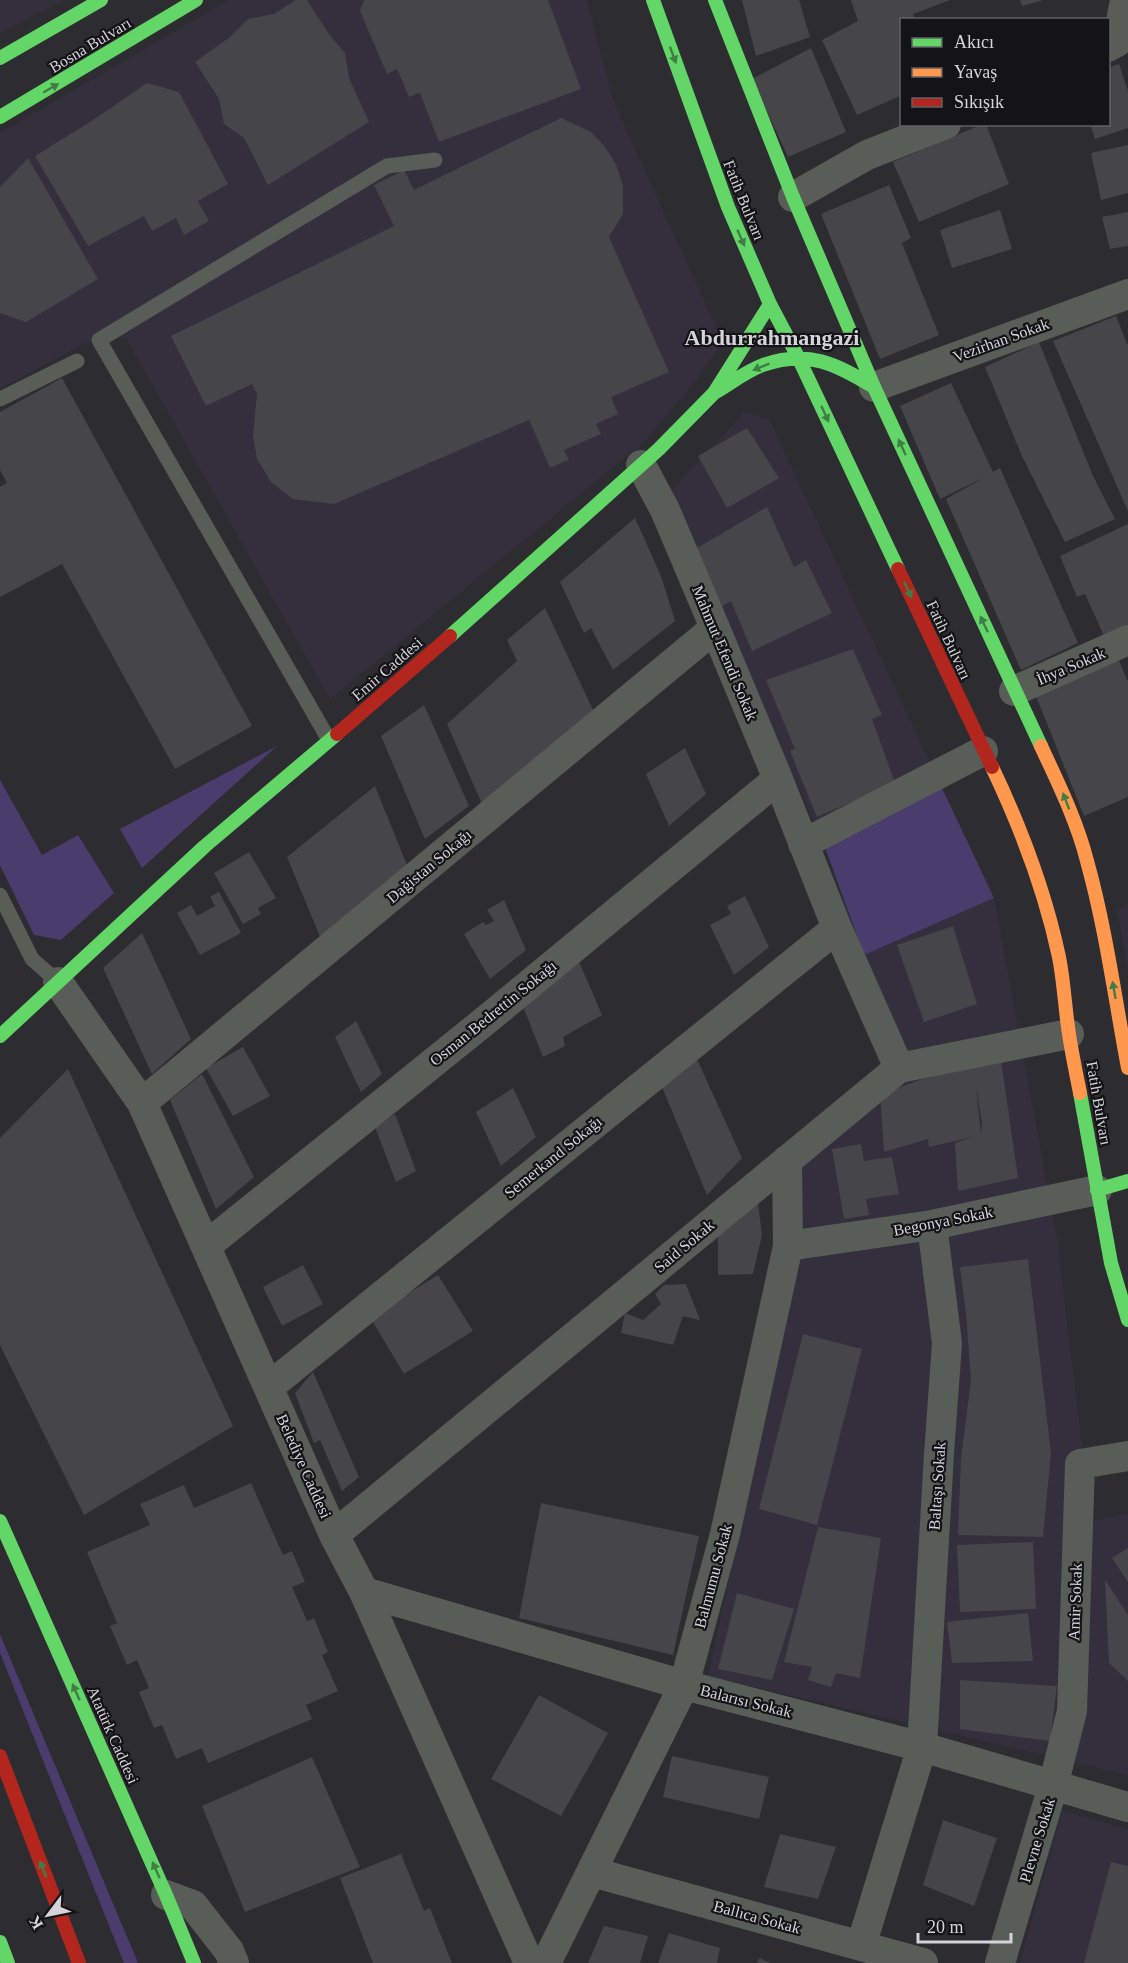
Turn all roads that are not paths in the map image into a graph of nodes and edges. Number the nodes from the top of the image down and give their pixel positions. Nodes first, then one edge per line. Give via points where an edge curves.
1 (102, 0) edge
2 (196, 0) edge
3 (653, 0) edge
4 (714, 0) edge
5 (1125, 0) edge
6 (1110, 46) edge
7 (0, 58) edge
8 (0, 117) edge
9 (941, 126) edge
10 (435, 160) dead end
11 (793, 197) junction
12 (1128, 294) edge
13 (770, 304) junction
14 (798, 357) junction
15 (77, 361) dead end
16 (874, 387) junction
17 (714, 393) junction
18 (0, 399) edge
19 (641, 465) junction
20 (715, 628) junction
21 (1128, 640) edge
22 (1014, 691) junction
23 (329, 740) junction
24 (983, 751) junction
25 (778, 779) junction
26 (803, 844) junction
27 (0, 895) edge
28 (837, 928) junction
29 (58, 982) junction
30 (19, 1000) dead end
31 (1070, 1034) junction
32 (0, 1036) edge
33 (899, 1068) junction
34 (1128, 1068) edge
35 (142, 1103) junction
36 (787, 1160) junction
37 (1128, 1181) edge
38 (1097, 1190) junction
39 (932, 1225) junction
40 (206, 1246) junction
41 (788, 1246) junction
42 (1128, 1320) edge
43 (270, 1386) junction
44 (1128, 1456) edge
45 (0, 1521) edge
46 (334, 1535) junction
47 (364, 1592) junction
48 (684, 1685) junction
49 (922, 1747) junction
50 (0, 1756) edge
51 (1053, 1786) junction
52 (1128, 1807) edge
53 (592, 1872) junction
54 (166, 1894) junction
55 (0, 1942) edge
56 (861, 1946) junction
57 (8, 1963) edge
58 (78, 1963) edge
59 (194, 1963) edge
60 (234, 1963) edge
61 (529, 1963) edge
62 (546, 1963) edge
63 (923, 1963) edge
64 (1000, 1963) edge

1 - 7 main road, Bosna Bulvarı
8 -> 2 main road, Bosna Bulvarı
3 -> 13 main road, Fatih Bulvarı via 728,207
4 - 11 main road
5 - 6 street via 1117,42
9 - 11 street via 867,155
10 - 23 lane via 387,166 99,340
11 - 16 main road
12 - 16 street, Vezirhan Sokak
13 - 14 main road, Fatih Bulvarı
13 - 17 main road, Emir Caddesi
14 - 16 main road via 838,366
14 -> 17 main road via 762,364
14 -> 24 main road, Fatih Bulvarı
15 - 18 lane
22 -> 16 main road
17 - 19 main road, Emir Caddesi
19 - 20 street, Mahmut Efendi Sokak via 665,510
19 - 23 main road, Emir Caddesi
20 - 25 street, Mahmut Efendi Sokak
20 - 35 street, Dağistan Sokağı
21 - 22 street, İhya Sokak
34 -> 22 main road via 1087,859 1064,795
23 - 29 main road, Emir Caddesi
24 - 26 street
24 - 31 main road, Fatih Bulvarı via 1008,801 1046,908 1059,958
25 - 26 street, Mahmut Efendi Sokak
25 - 40 street, Osman Bedrettin Sokağı
26 - 28 street, Mahmut Efendi Sokak
27 - 29 lane via 32,959
28 - 33 street, Mahmut Efendi Sokak
28 - 43 street, Semerkand Sokağı
29 - 30 main road
29 - 32 main road, Emir Caddesi
29 - 35 street, Belediye Caddesi
31 - 33 street, Said Sokak
31 - 38 main road, Fatih Bulvarı
33 - 36 street, Said Sokak
35 - 40 street, Belediye Caddesi
36 - 41 street, Balmumu Sokak
36 - 46 street, Said Sokak
37 - 38 main road
38 - 39 street, Begonya Sokak
38 - 42 main road, Fatih Bulvarı via 1111,1263
39 - 41 street, Begonya Sokak
39 - 49 street, Baltaşı Sokak via 947,1343
40 - 43 street, Belediye Caddesi
41 - 48 street, Balmumu Sokak via 725,1534
43 - 46 street, Belediye Caddesi
44 - 51 street, Amir Sokak via 1080,1464 1072,1711
54 -> 45 main road, Atatürk Caddesi
46 - 47 street, Belediye Caddesi
47 - 48 street, Balarısı Sokak
47 - 61 street, Belediye Caddesi
48 - 49 street, Balarısı Sokak
48 - 53 street, Balmumu Sokak
49 - 51 street, Balarısı Sokak
49 - 56 street, Baltaşı Sokak
58 -> 50 main road
51 - 52 street, Balarısı Sokak
51 - 64 street, Plevne Sokak
53 - 56 street, Ballıca Sokak
53 - 62 street, Balmumu Sokak
54 - 59 main road, Atatürk Caddesi
54 - 60 street via 193,1905
55 - 57 main road
56 - 63 street, Ballıca Sokak

